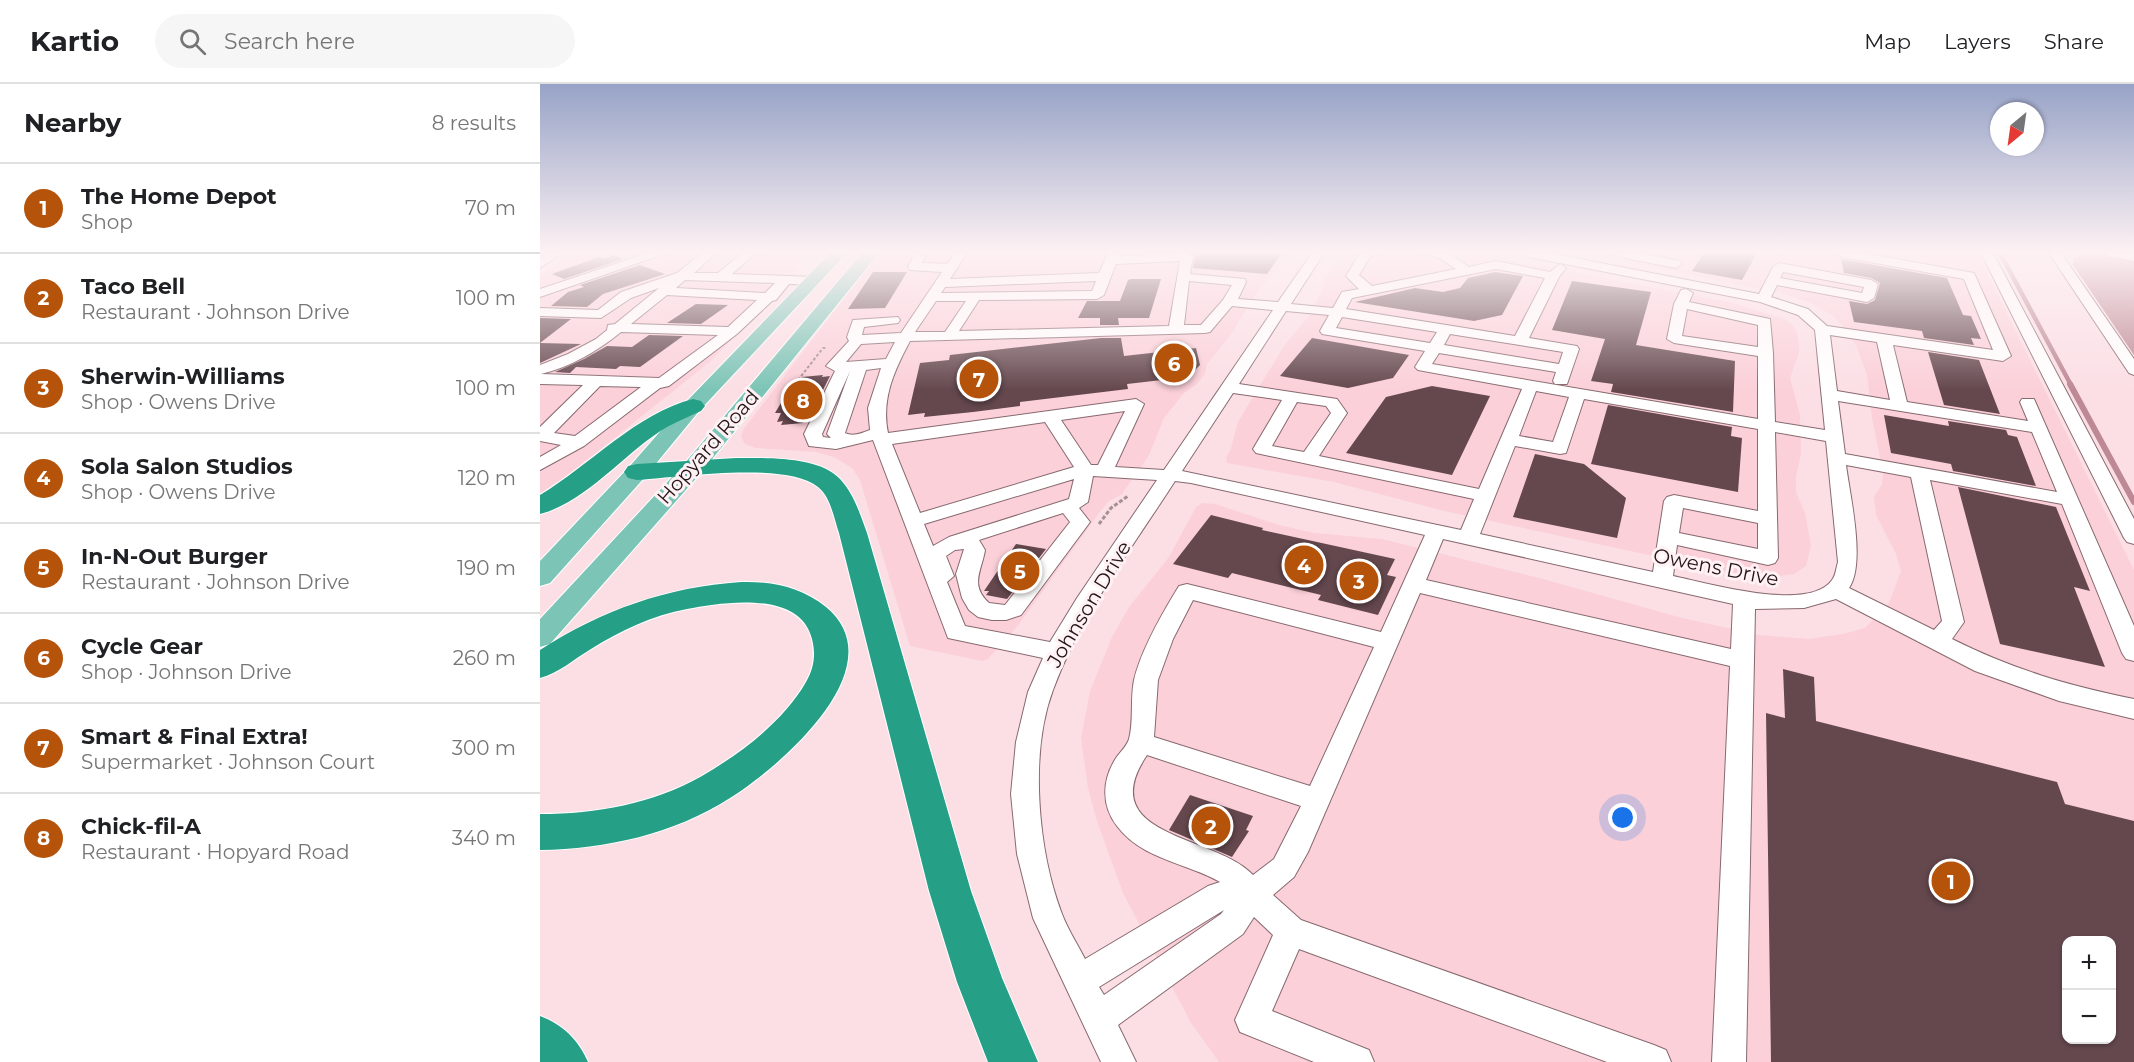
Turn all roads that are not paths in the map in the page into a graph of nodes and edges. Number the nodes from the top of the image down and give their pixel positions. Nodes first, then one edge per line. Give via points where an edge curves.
1 (621, 299) edge
2 (655, 299) edge
3 (670, 299) edge
4 (769, 299) edge
5 (797, 299) edge
6 (833, 299) edge
7 (932, 299) edge
8 (974, 299) edge
9 (1180, 299) edge
10 (1231, 299) edge
11 (1288, 299) edge
12 (1345, 299) edge
13 (1542, 299) edge
14 (1684, 299) edge
15 (1765, 299) edge
16 (1979, 299) edge
17 (2011, 299) edge
18 (2086, 299) edge
19 (1229, 302) junction
20 (1681, 304) junction
21 (1282, 307) junction
22 (540, 312) edge
23 (1337, 312) junction
24 (747, 318) junction
25 (893, 320) dead end
26 (540, 326) edge
27 (620, 328) junction
28 (1176, 330) junction
29 (1446, 330) junction
30 (1822, 330) junction
31 (732, 331) junction
32 (949, 336) junction
33 (905, 337) junction
34 (1884, 339) junction
35 (856, 341) junction
36 (1520, 341) junction
37 (1435, 348) junction
38 (1766, 353) junction
39 (890, 363) junction
40 (852, 367) junction
41 (2134, 368) edge
42 (1565, 369) junction
43 (540, 370) edge
44 (540, 379) edge
45 (597, 381) junction
46 (656, 383) junction
47 (1531, 385) junction
48 (1228, 387) junction
49 (1558, 390) junction
50 (1578, 393) junction
51 (1829, 395) junction
52 (1292, 396) junction
53 (2028, 402) dead end
54 (693, 406) junction
55 (1900, 406) junction
56 (1050, 416) junction
57 (1766, 426) junction
58 (2039, 428) junction
59 (881, 437) junction
60 (1834, 437) junction
61 (1508, 439) junction
62 (849, 441) junction
63 (578, 442) junction
64 (1836, 458) junction
65 (1308, 459) junction
66 (540, 465) edge
67 (692, 469) junction
68 (1094, 470) junction
69 (637, 472) junction
70 (1919, 473) junction
71 (1169, 476) junction
72 (1485, 496) junction
73 (2069, 500) junction
74 (540, 506) edge
75 (1066, 506) junction
76 (1768, 519) junction
77 (913, 521) junction
78 (1437, 531) junction
79 (1668, 537) junction
80 (1468, 538) junction
81 (2134, 538) edge
82 (924, 551) junction
83 (540, 577) edge
84 (1662, 581) junction
85 (1414, 584) junction
86 (1834, 589) junction
87 (1744, 599) junction
88 (540, 637) edge
89 (1009, 641) junction
90 (1387, 642) junction
91 (1937, 643) junction
92 (1058, 652) junction
93 (2134, 653) edge
94 (1742, 660) junction
95 (540, 666) edge
96 (2134, 709) edge
97 (1141, 743) junction
98 (1318, 800) junction
99 (540, 832) edge
100 (1251, 895) junction
101 (1292, 930) junction
102 (1079, 981) junction
103 (1097, 1020) junction
104 (540, 1040) edge
105 (563, 1062) edge
106 (1013, 1062) edge
107 (1119, 1062) edge
108 (1357, 1062) edge
109 (1654, 1062) edge
110 (1729, 1062) edge

1 - 22 street via 601,314
2 - 27 street
3 - 24 street via 657,309 662,314
4 - 24 street
5 - 54 main road, Hopyard Road
6 - 67 main road, Hopyard Road
7 - 33 street
8 - 32 street
9 - 28 street
10 - 19 street
11 - 21 street, Johnson Drive
12 - 23 street
13 - 36 street
14 - 20 street
15 - 30 street via 1803,312
16 - 34 street via 2003,356
17 - 81 street
18 - 41 street
19 - 21 street
19 - 28 street via 1204,329
20 - 38 street via 1765,322
20 - 38 street via 1674,339
21 - 23 street
21 - 48 street, Johnson Drive
23 - 29 street
23 - 37 street via 1327,331
24 - 31 street
25 - 35 street via 858,323
26 - 27 street
27 - 31 street
27 - 43 street via 573,357
28 - 32 street
29 - 36 street
29 - 37 street
30 - 34 street
30 - 51 street
31 - 46 street via 663,383
32 - 33 street
33 - 35 street
33 - 39 street
34 - 55 street
35 - 40 street via 834,366
36 - 42 street via 1572,349
37 - 42 street
37 - 47 street via 1423,367
38 - 57 street
39 - 40 street
39 - 59 street via 874,417
40 - 62 street via 836,434
40 - 62 street via 813,434 815,442
42 - 49 street
44 - 45 street
45 - 46 street
45 - 63 street via 541,436
46 - 63 street
47 - 49 street
47 - 61 street
48 - 52 street
48 - 71 street, Johnson Drive
49 - 50 street
50 - 57 street
50 - 61 street via 1560,449
51 - 55 street
51 - 60 street
52 - 65 street via 1262,449
52 - 65 street via 1331,402 1339,413
53 - 58 street
54 - 69 main road, Hopyard Road
54 - 74 highway via 658,422 572,487
55 - 58 street
56 - 59 street
56 - 68 street
56 - 68 street via 1136,404
57 - 60 street
57 - 76 street
58 - 73 street
59 - 62 street
59 - 77 street
60 - 64 street
61 - 72 street
63 - 66 street
64 - 70 street
64 - 86 street via 1848,562 1842,582
65 - 72 street
67 - 69 highway
67 - 88 main road, Hopyard Road
67 - 106 highway via 770,464 806,470 826,480 839,496 853,533 950,891 980,982
68 - 71 street, Owens Drive
68 - 75 street via 1078,501
68 - 77 street
69 - 83 main road, Hopyard Road
70 - 73 street
70 - 91 street via 1953,622
71 - 78 street, Owens Drive via 1210,480
71 - 92 street, Johnson Drive via 1085,603
72 - 80 street
73 - 93 street
75 - 82 street
75 - 89 street via 1080,522 1013,610 987,613 972,598 966,575 975,553 971,543 954,543 936,556 962,618
76 - 79 street via 1674,501
76 - 79 street via 1768,558
77 - 82 street
78 - 80 street, Owens Drive
78 - 85 street
79 - 84 street
80 - 84 street, Owens Drive
82 - 89 street via 956,632
84 - 87 street, Owens Drive
85 - 90 street
85 - 94 street
86 - 87 street, Owens Drive via 1824,596 1792,603
86 - 91 street
87 - 94 street
89 - 92 street
90 - 97 street via 1187,591 1146,680
90 - 98 street
91 - 96 street via 2059,692
92 - 102 street, Johnson Drive via 1040,692 1029,742 1025,794 1031,854 1048,918
94 - 110 street
95 - 99 highway via 575,641 619,619 667,601 712,592 761,591 799,602 824,623 832,656 815,700 782,739 738,774 679,806 614,826
97 - 98 street
97 - 100 street via 1123,768 1119,782 1118,797 1131,824 1155,841 1230,873
98 - 100 street via 1284,868
100 - 101 street
100 - 102 street via 1219,896
100 - 103 street via 1232,924
101 - 108 street via 1252,1020
101 - 109 street
102 - 103 street, Johnson Drive
103 - 107 street, Johnson Drive
104 - 105 highway

